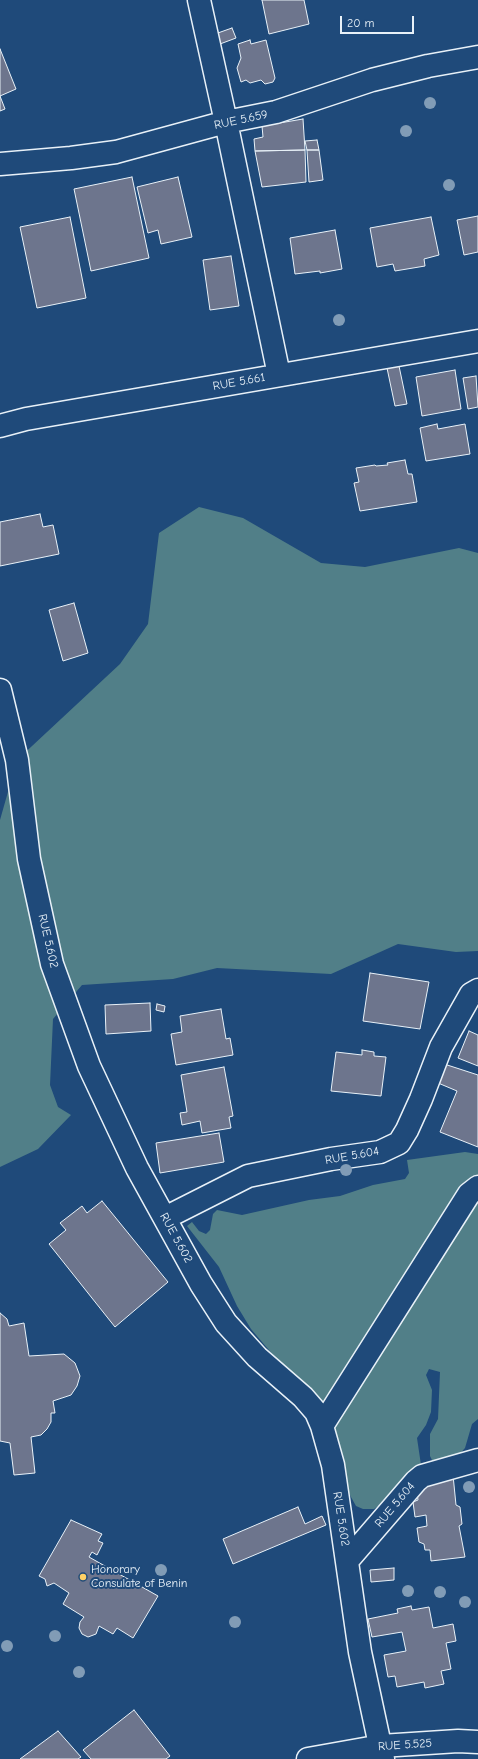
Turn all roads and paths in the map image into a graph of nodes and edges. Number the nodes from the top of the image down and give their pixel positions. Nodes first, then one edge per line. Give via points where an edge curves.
1 (199, 0) edge
2 (478, 57) edge
3 (226, 122) junction
4 (0, 164) edge
5 (478, 340) edge
6 (279, 376) junction
7 (0, 426) edge
8 (0, 690) edge
9 (8, 762) edge
10 (478, 990) edge
11 (478, 1187) edge
12 (164, 1218) junction
13 (322, 1426) junction
14 (478, 1460) edge
15 (347, 1562) junction
16 (478, 1742) edge
17 (382, 1752) edge
18 (308, 1759) edge

1 - 3 street
2 - 3 street, RUE 5.659 via 428,66 276,112
3 - 4 street, RUE 5.659 via 116,152
3 - 6 street
5 - 6 street, RUE 5.661
6 - 7 street, RUE 5.661 via 26,419
8 - 9 street, RUE 5.602
9 - 12 street, RUE 5.602 via 52,964 89,1066 137,1168
10 - 12 street, RUE 5.604 via 471,994 441,1047 421,1099 399,1143 380,1152 248,1176
11 - 13 street via 469,1194
12 - 13 street, RUE 5.602 via 226,1324 257,1357 303,1396 316,1412
13 - 15 street, RUE 5.602 via 333,1465
14 - 15 street, RUE 5.604 via 416,1480
15 - 17 street, RUE 5.602 via 360,1652
16 - 17 street, RUE 5.525 via 458,1741
17 - 18 street, RUE 5.525

